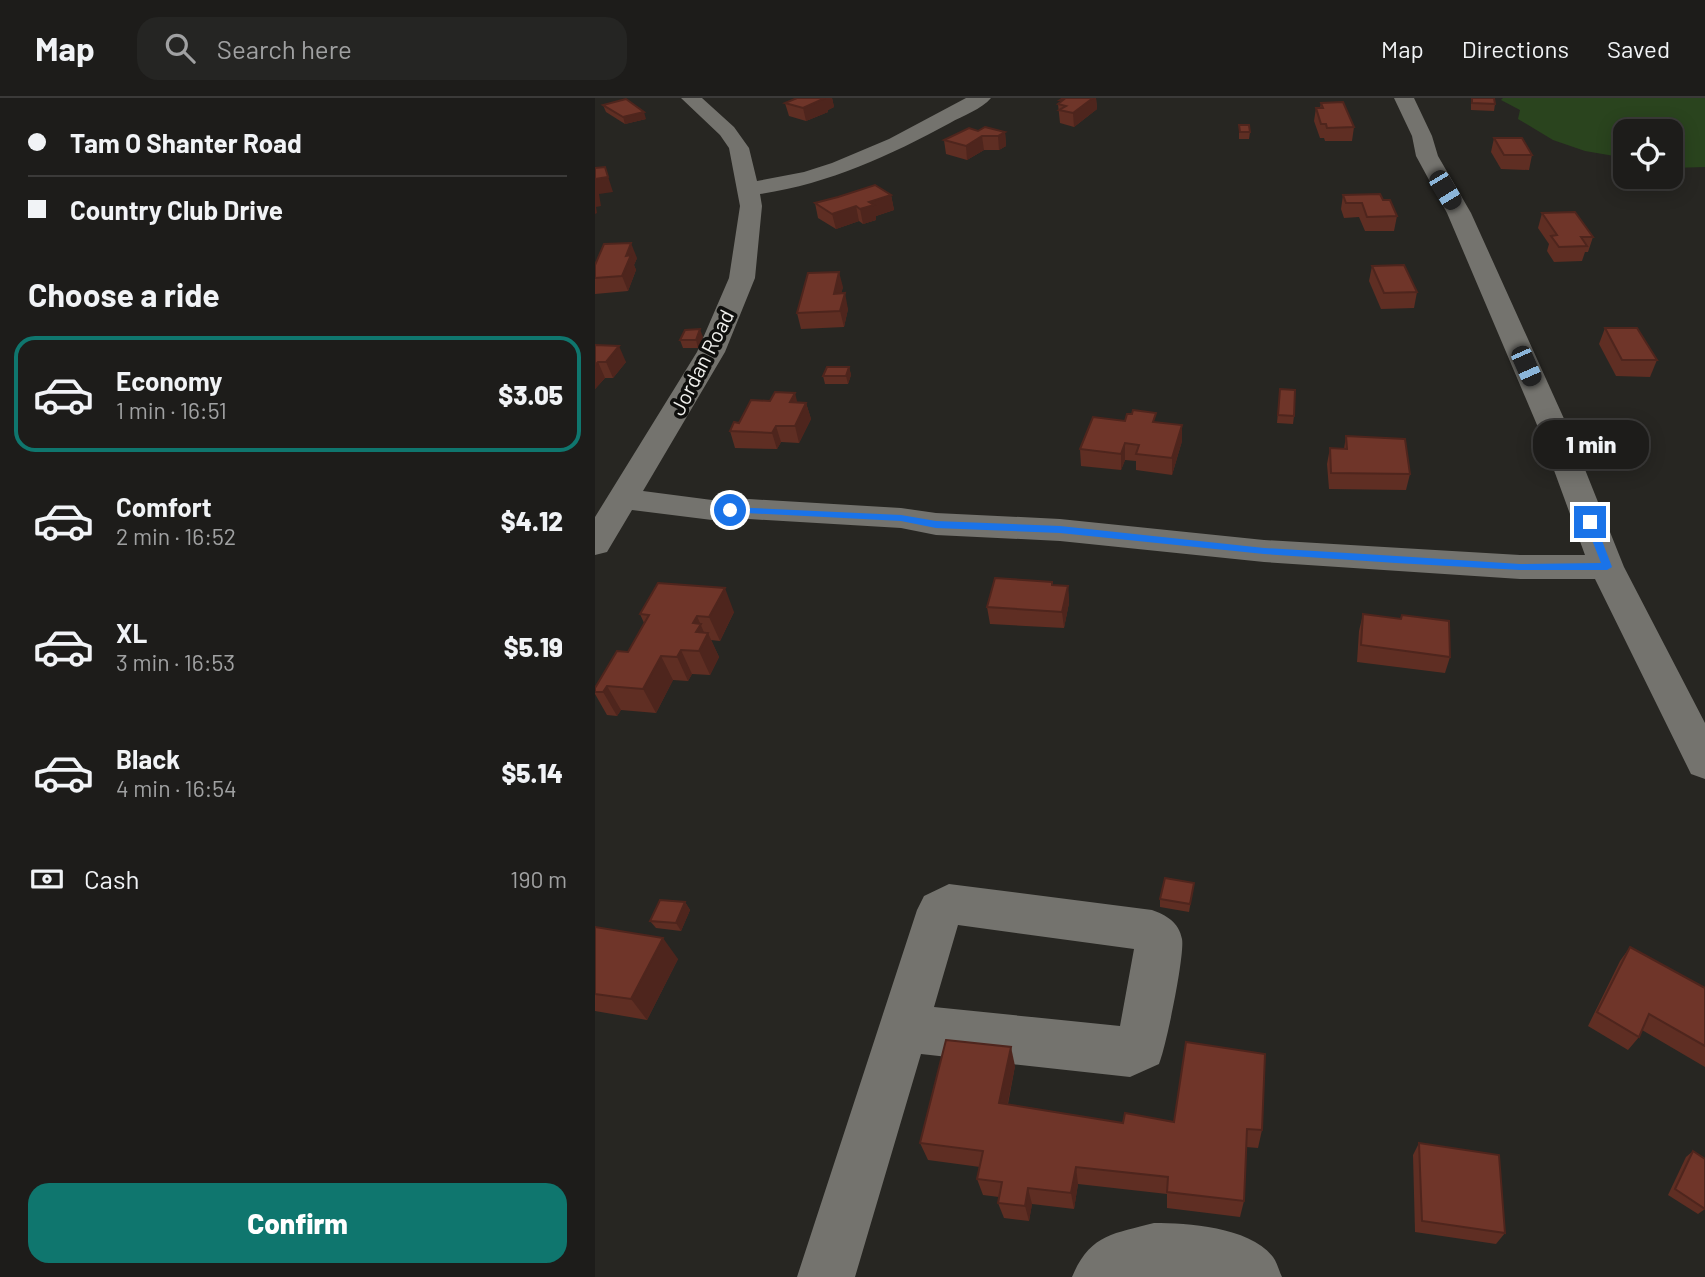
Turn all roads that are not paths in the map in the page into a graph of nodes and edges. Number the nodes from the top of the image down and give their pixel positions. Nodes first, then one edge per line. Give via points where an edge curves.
1 (691, 98) edge
2 (981, 98) edge
3 (1404, 98) edge
4 (746, 189) junction
5 (624, 499) junction
6 (595, 544) edge
7 (1607, 567) junction
8 (1705, 763) edge
9 (903, 1028) junction
10 (826, 1277) edge
11 (1101, 1277) edge
12 (1253, 1277) edge

1 - 4 street, Jordan Road via 739,148
2 - 4 street via 853,164 783,186
3 - 7 street via 1556,432
4 - 5 street, Jordan Road via 751,206 742,278 711,352
5 - 6 street, Jordan Road
5 - 7 street via 712,510 1060,530 1264,551 1520,567
7 - 8 street
9 - 9 street via 940,910 949,904 1152,931 1159,940 1141,1047 1130,1052
9 - 10 street
11 - 12 street via 1117,1262 1154,1251 1195,1252 1231,1261

